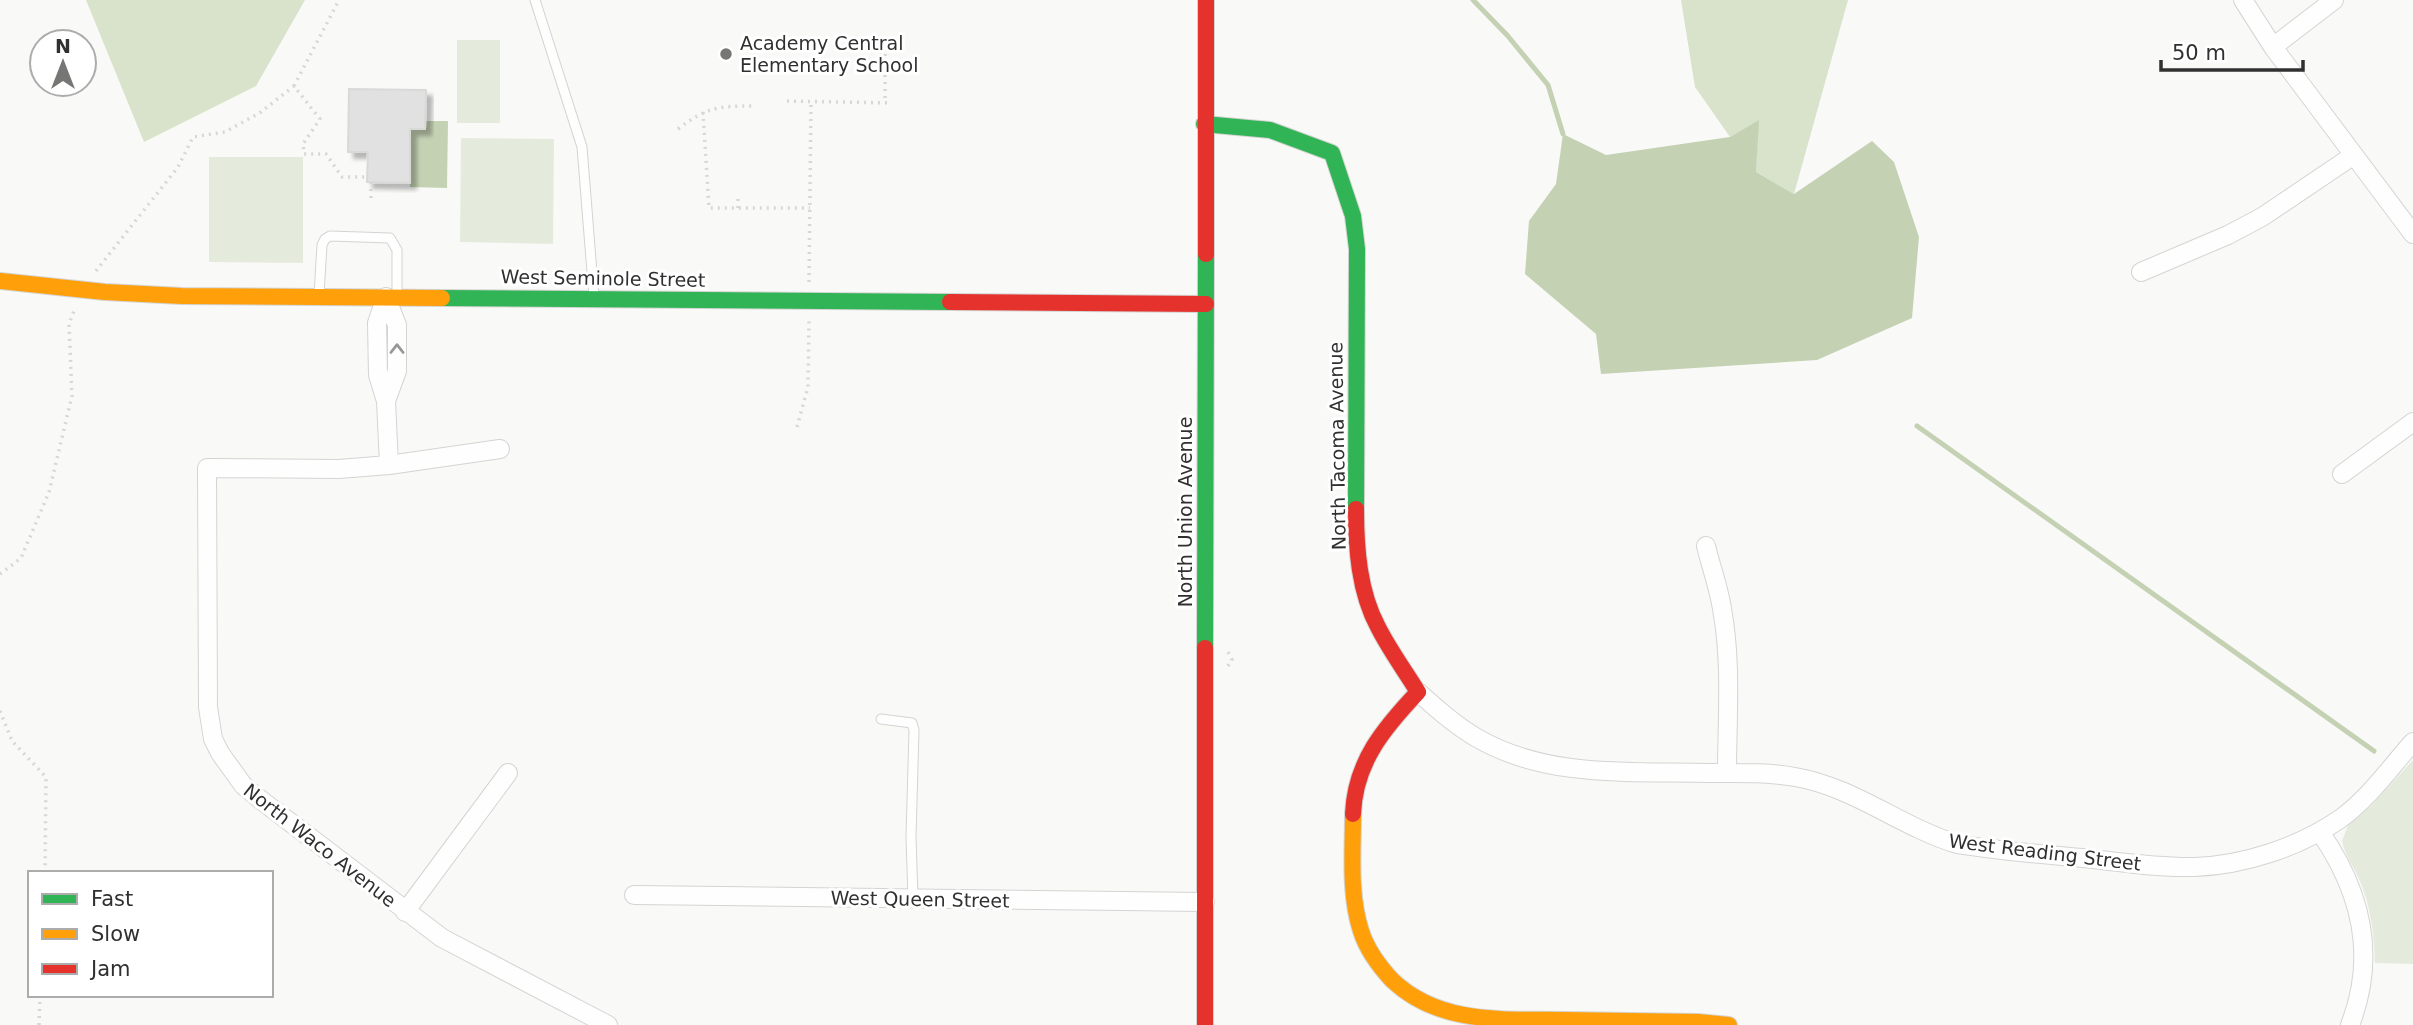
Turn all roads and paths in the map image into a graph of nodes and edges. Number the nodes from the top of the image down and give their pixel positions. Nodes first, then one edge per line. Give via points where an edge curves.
1 (339, 0) edge
2 (534, 0) edge
3 (1206, 0) edge
4 (2243, 0) edge
5 (2334, 0) edge
6 (2273, 47) junction
7 (885, 54) dead end
8 (294, 86) junction
9 (787, 101) dead end
10 (811, 102) junction
11 (885, 103) junction
12 (891, 103) dead end
13 (754, 106) dead end
14 (703, 112) junction
15 (1204, 124) junction
16 (678, 129) dead end
17 (2354, 155) junction
18 (368, 177) dead end
19 (371, 182) dead end
20 (738, 198) dead end
21 (371, 203) dead end
22 (738, 208) junction
23 (810, 208) junction
24 (2413, 234) edge
25 (2141, 272) dead end
26 (0, 281) edge
27 (81, 290) junction
28 (319, 297) junction
29 (391, 298) junction
30 (594, 299) junction
31 (809, 302) junction
32 (1206, 304) junction
33 (2413, 422) edge
34 (797, 427) dead end
35 (500, 449) dead end
36 (389, 465) junction
37 (2342, 474) dead end
38 (1706, 546) dead end
39 (0, 574) edge
40 (1227, 650) dead end
41 (1227, 669) dead end
42 (1418, 692) junction
43 (0, 711) edge
44 (881, 719) dead end
45 (2413, 742) edge
46 (1727, 773) junction
47 (508, 774) dead end
48 (2320, 832) junction
49 (45, 871) edge
50 (634, 895) dead end
51 (913, 899) junction
52 (1205, 902) junction
53 (405, 912) junction
54 (40, 997) edge
55 (39, 1025) edge
56 (608, 1025) edge
57 (1205, 1025) edge
58 (1729, 1025) edge
59 (2350, 1025) edge

1 - 8 path
2 - 30 lane via 582,147
3 - 15 street, North Union Avenue
4 - 6 street
5 - 6 street
6 - 17 street
7 - 11 path
8 - 18 path via 320,119 303,144 304,153 326,153 342,177
8 - 27 path via 225,132 193,137 178,167
9 - 10 path
10 - 11 path
10 - 23 path
11 - 12 path
13 - 14 path via 719,106
14 - 16 path
14 - 22 path via 709,208
15 - 32 street, North Union Avenue
15 - 42 street, North Tacoma Avenue via 1270,130 1332,153 1355,227 1359,559 1377,626
17 - 24 street
17 - 25 street via 2262,217
19 - 21 path
20 - 22 path
22 - 23 path
23 - 31 path
26 - 27 street, West Seminole Street
27 - 28 street, West Seminole Street
27 - 39 path via 69,324 72,396 49,492 21,558
28 - 29 street, West Seminole Street
28 - 29 lane via 323,245 330,236 390,238 397,250
29 - 30 street, West Seminole Street
29 - 36 street via 397,325 397,371 386,401
30 - 31 street, West Seminole Street
31 - 32 street, West Seminole Street
31 - 34 path via 808,387
32 - 52 street, North Union Avenue
33 - 37 street
35 - 36 street
36 - 53 street, North Waco Avenue via 206,468 208,707 214,739 243,785
38 - 46 street via 1724,625
40 - 41 path via 1232,660
42 - 46 street, West Reading Street via 1476,738 1534,762 1584,771
42 - 58 street via 1377,738 1363,764 1355,794 1360,931 1390,977 1414,998 1452,1015
43 - 49 path via 12,741 46,777
44 - 51 lane via 912,723 914,730
45 - 48 street, West Reading Street via 2371,792
46 - 48 street, West Reading Street via 1780,774 1814,781 1942,840 2028,853 2164,866 2217,865 2262,855
47 - 53 street
48 - 59 street via 2340,864 2362,927 2365,966
50 - 51 street, West Queen Street
51 - 52 street, West Queen Street
52 - 57 street, North Union Avenue
53 - 56 street, North Waco Avenue via 469,954
54 - 55 path

